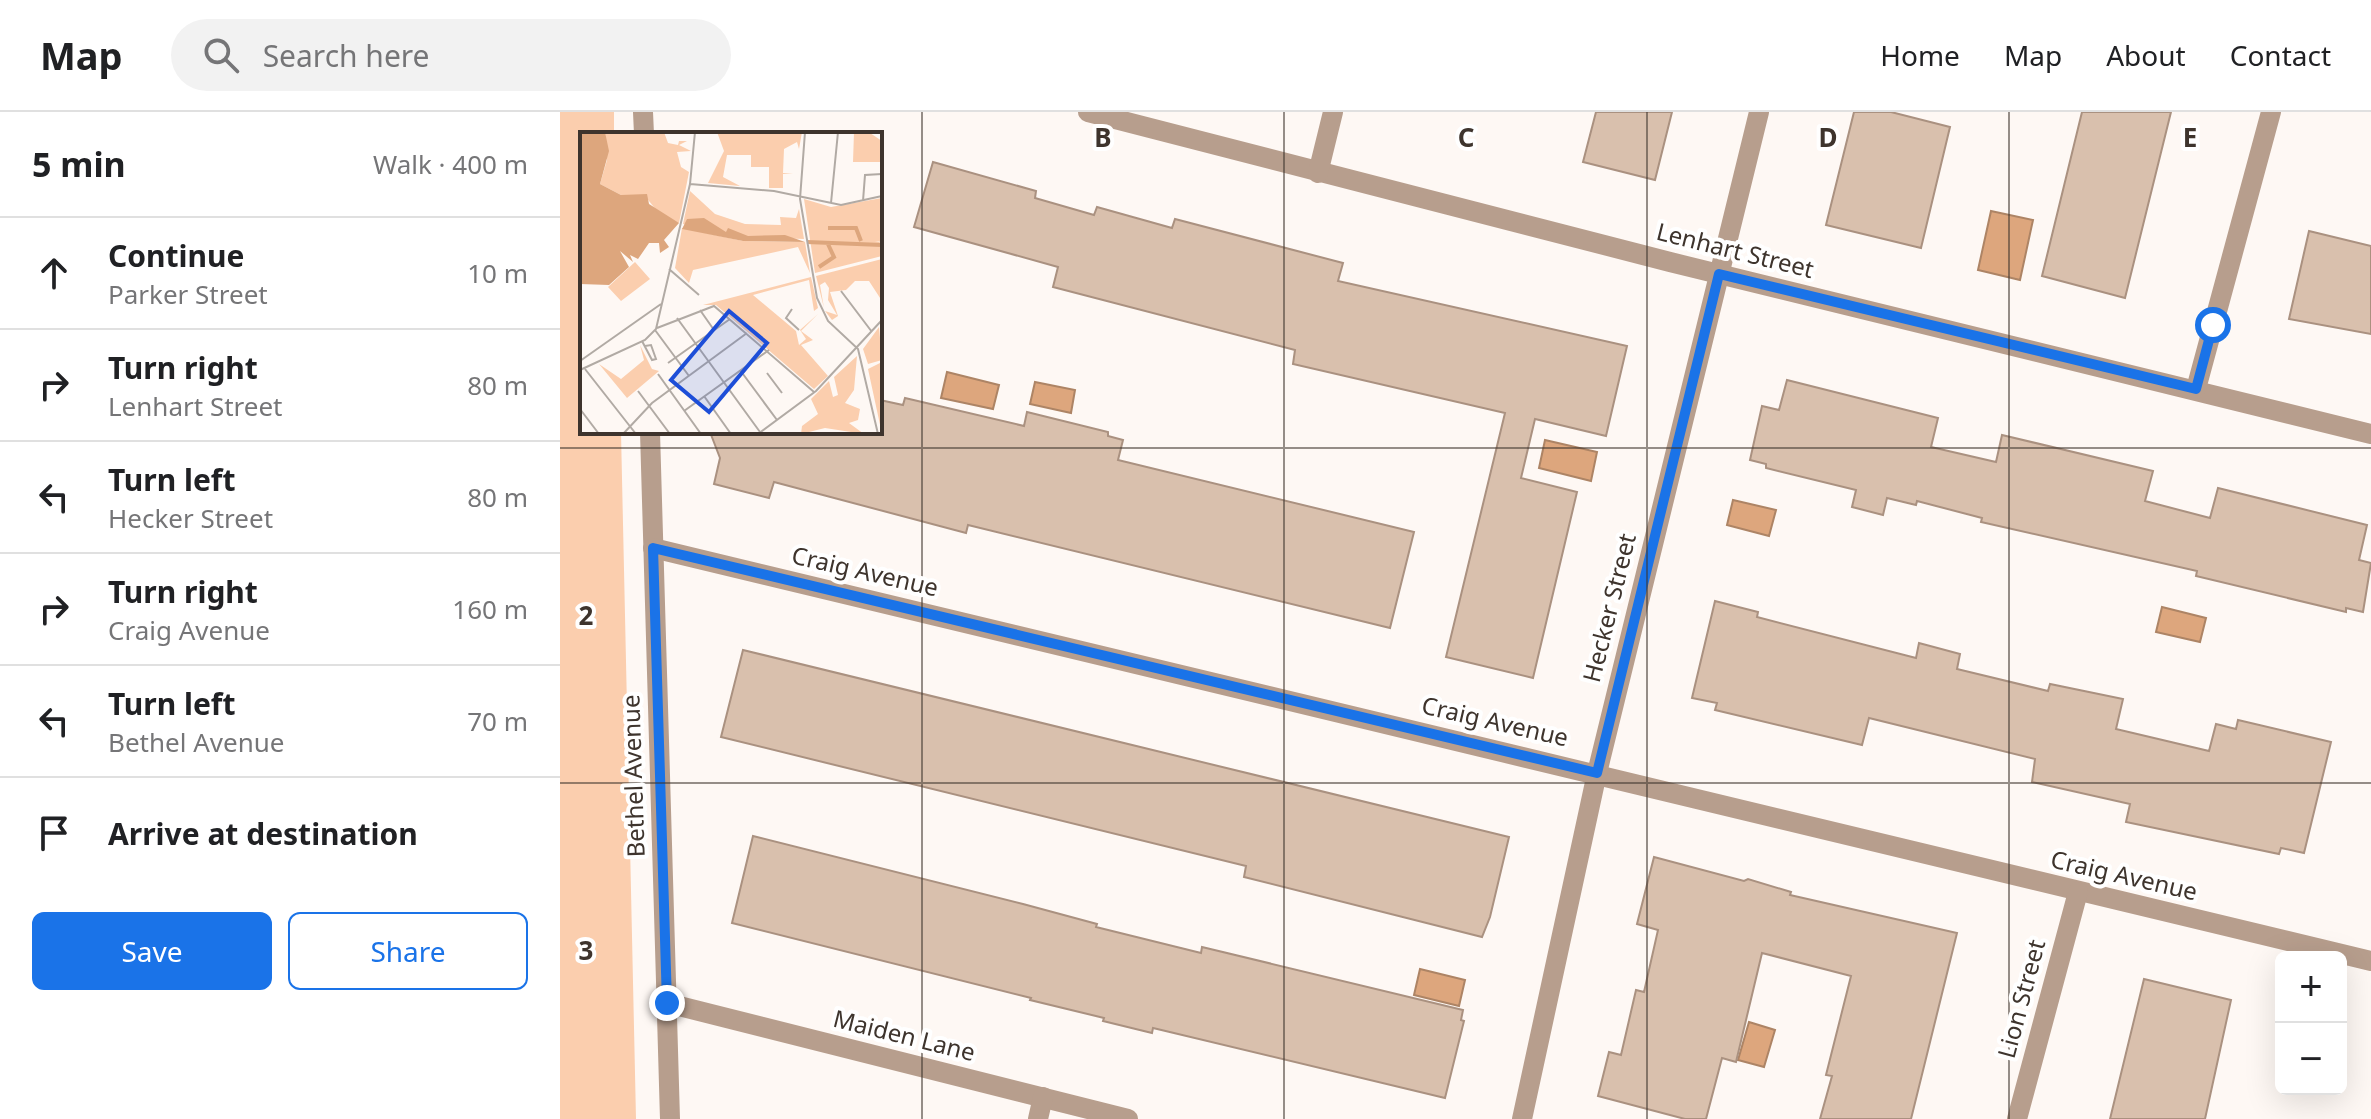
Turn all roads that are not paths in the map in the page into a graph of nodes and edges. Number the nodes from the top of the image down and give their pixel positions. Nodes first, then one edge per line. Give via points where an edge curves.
1 (643, 112) edge
2 (1088, 112) edge
3 (1333, 112) edge
4 (1759, 112) edge
5 (2271, 112) edge
6 (644, 132) edge
7 (1318, 173) junction
8 (1719, 274) junction
9 (2196, 389) junction
10 (650, 434) edge
11 (2371, 434) edge
12 (653, 548) junction
13 (1597, 773) junction
14 (2078, 892) junction
15 (2371, 961) edge
16 (667, 1003) junction
17 (1043, 1097) junction
18 (670, 1119) edge
19 (1038, 1119) edge
20 (1128, 1119) edge
21 (1522, 1119) edge
22 (2017, 1119) edge

1 - 6 street
2 - 7 street, Lenhart Street
3 - 7 street
4 - 8 street, Hecker Street
5 - 9 street
7 - 8 street, Lenhart Street
8 - 9 street, Lenhart Street
8 - 13 street, Hecker Street
9 - 11 street, Lenhart Street
10 - 12 street, Bethel Avenue
12 - 13 street, Craig Avenue
12 - 16 street, Bethel Avenue
13 - 14 street, Craig Avenue
13 - 21 street, Hecker Street
14 - 15 street, Craig Avenue
14 - 22 street, Lion Street
16 - 17 street, Maiden Lane
16 - 18 street, Bethel Avenue
17 - 19 street
17 - 20 street, Maiden Lane

